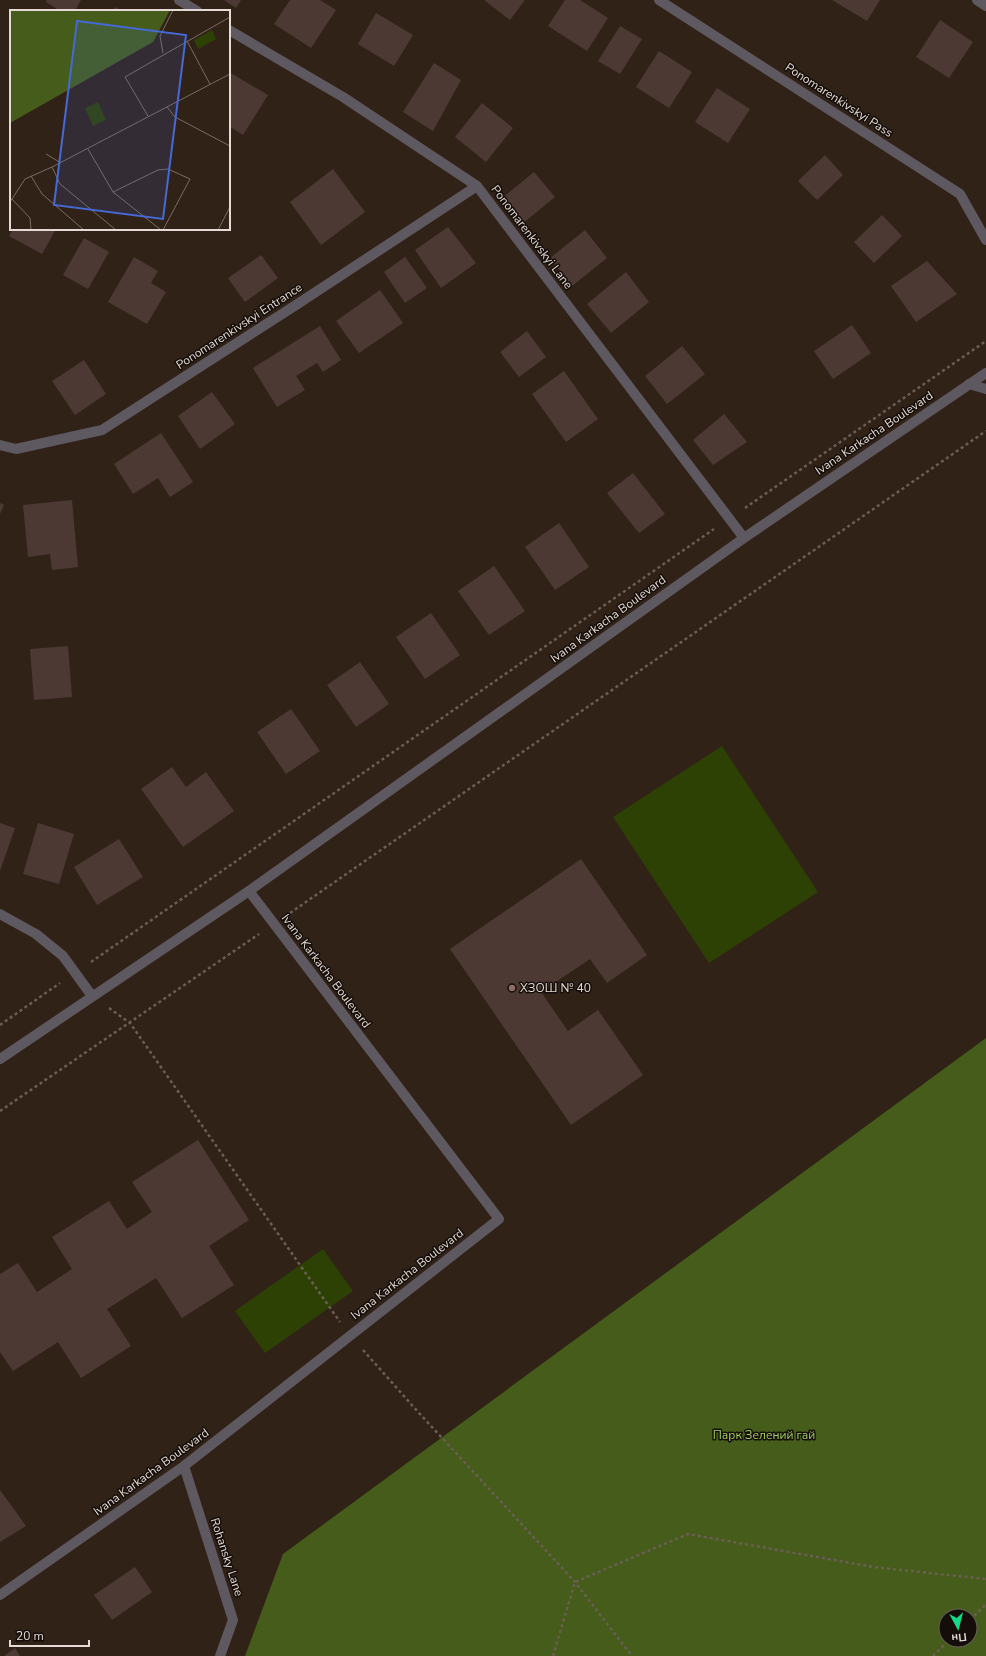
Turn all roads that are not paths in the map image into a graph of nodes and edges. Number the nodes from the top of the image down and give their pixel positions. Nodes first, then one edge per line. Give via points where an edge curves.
1 (179, 0) edge
2 (659, 0) edge
3 (977, 0) edge
4 (986, 6) edge
5 (195, 10) edge
6 (230, 31) edge
7 (477, 186) junction
8 (986, 240) edge
9 (986, 373) edge
10 (969, 384) junction
11 (986, 389) edge
12 (0, 445) edge
13 (744, 538) junction
14 (249, 891) junction
15 (0, 914) edge
16 (92, 996) junction
17 (0, 1059) edge
18 (184, 1466) junction
19 (0, 1595) edge
20 (220, 1656) edge

1 - 5 street
2 - 8 street, Ponomarenkivskyi Pass via 960,194
3 - 4 street
6 - 7 street, Ponomarenkivskyi Lane via 344,97
7 - 12 street, Ponomarenkivskyi Entrance via 102,430 16,449
7 - 13 street, Ponomarenkivskyi Lane
9 - 10 street, Ivana Karkacha Boulevard
10 - 11 street
10 - 13 street, Ivana Karkacha Boulevard
13 - 14 street, Ivana Karkacha Boulevard
14 - 16 street, Ivana Karkacha Boulevard
14 - 18 street, Ivana Karkacha Boulevard via 499,1219
15 - 16 street via 36,934 63,956
16 - 17 street, Ivana Karkacha Boulevard
18 - 19 street, Ivana Karkacha Boulevard
18 - 20 street, Rohansky Lane via 234,1620

